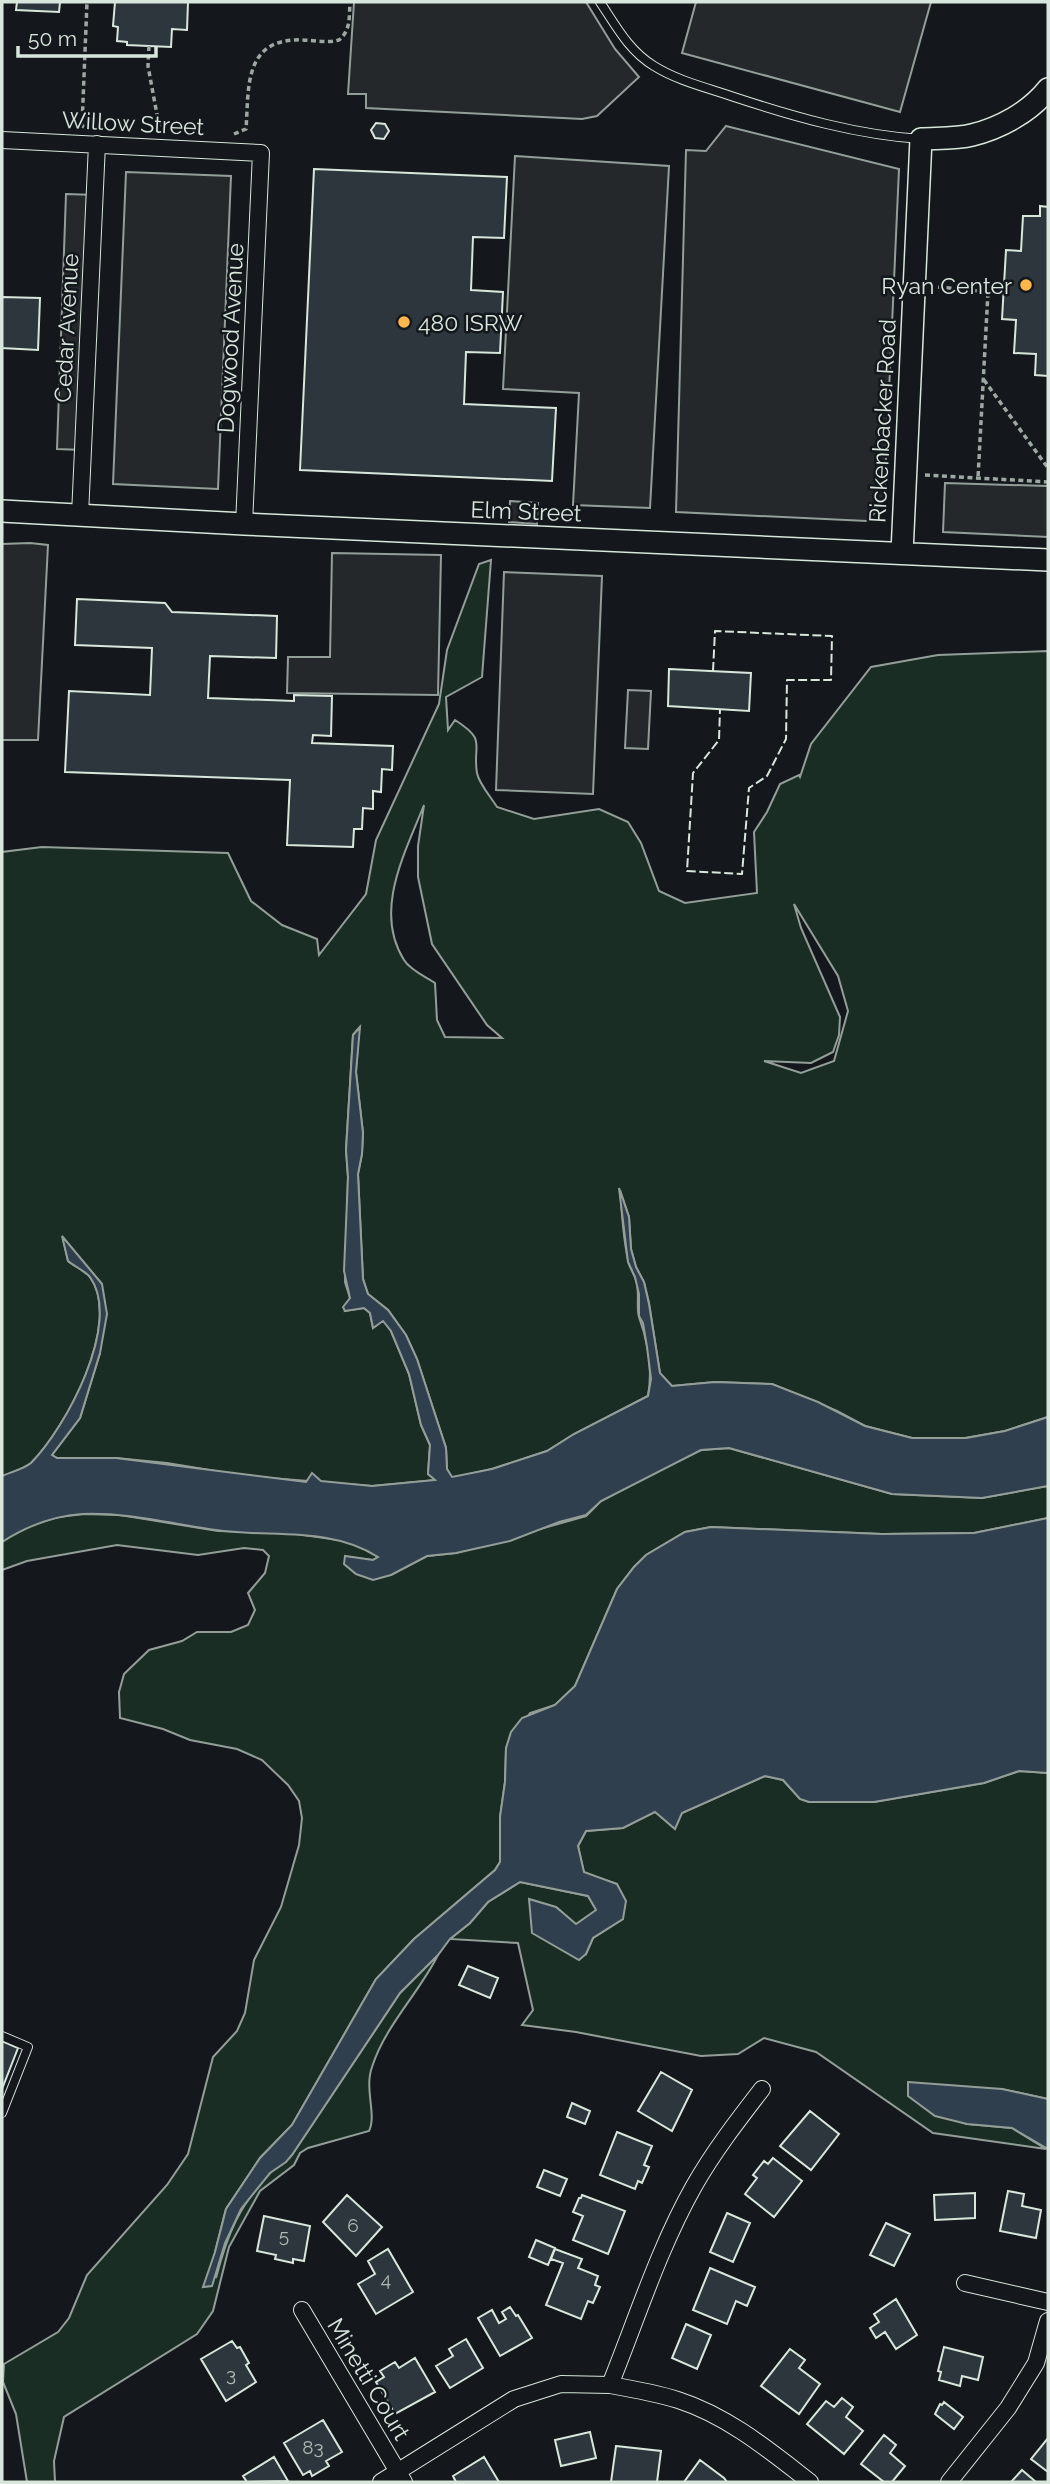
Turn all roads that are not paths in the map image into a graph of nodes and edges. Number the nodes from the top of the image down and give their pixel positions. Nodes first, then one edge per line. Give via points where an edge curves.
1 (600, 2) edge
2 (1048, 89) edge
3 (2, 139) edge
4 (921, 139) junction
5 (97, 144) junction
6 (261, 153) joint
7 (2, 511) edge
8 (80, 515) junction
9 (244, 524) junction
10 (902, 553) junction
11 (1048, 560) edge
12 (2, 2036) edge
13 (762, 2088) dead end
14 (2, 2113) edge
15 (965, 2283) dead end
16 (1048, 2302) edge
17 (302, 2309) dead end
18 (1048, 2321) edge
19 (610, 2385) junction
20 (401, 2477) edge
21 (381, 2482) edge
22 (810, 2482) edge
23 (949, 2482) edge

1 - 4 lane via 630,47 655,66 700,86 836,127 881,137
2 - 4 street via 1011,120 971,135
3 - 5 street, Willow Street
4 - 10 street, Rickenbacker Road
5 - 6 street, Willow Street
5 - 8 street, Cedar Avenue
6 - 9 street, Dogwood Avenue
7 - 8 street, Elm Street
8 - 9 street, Elm Street
9 - 10 street, Elm Street
10 - 11 street, Elm Street
12 - 14 lane via 28,2047
13 - 19 street via 693,2187
15 - 16 street
17 - 20 street, Minetti Court
18 - 23 street via 1036,2363 1008,2408
19 - 20 street via 561,2384 514,2399
19 - 22 street via 680,2400 706,2412 755,2439
20 - 21 street

